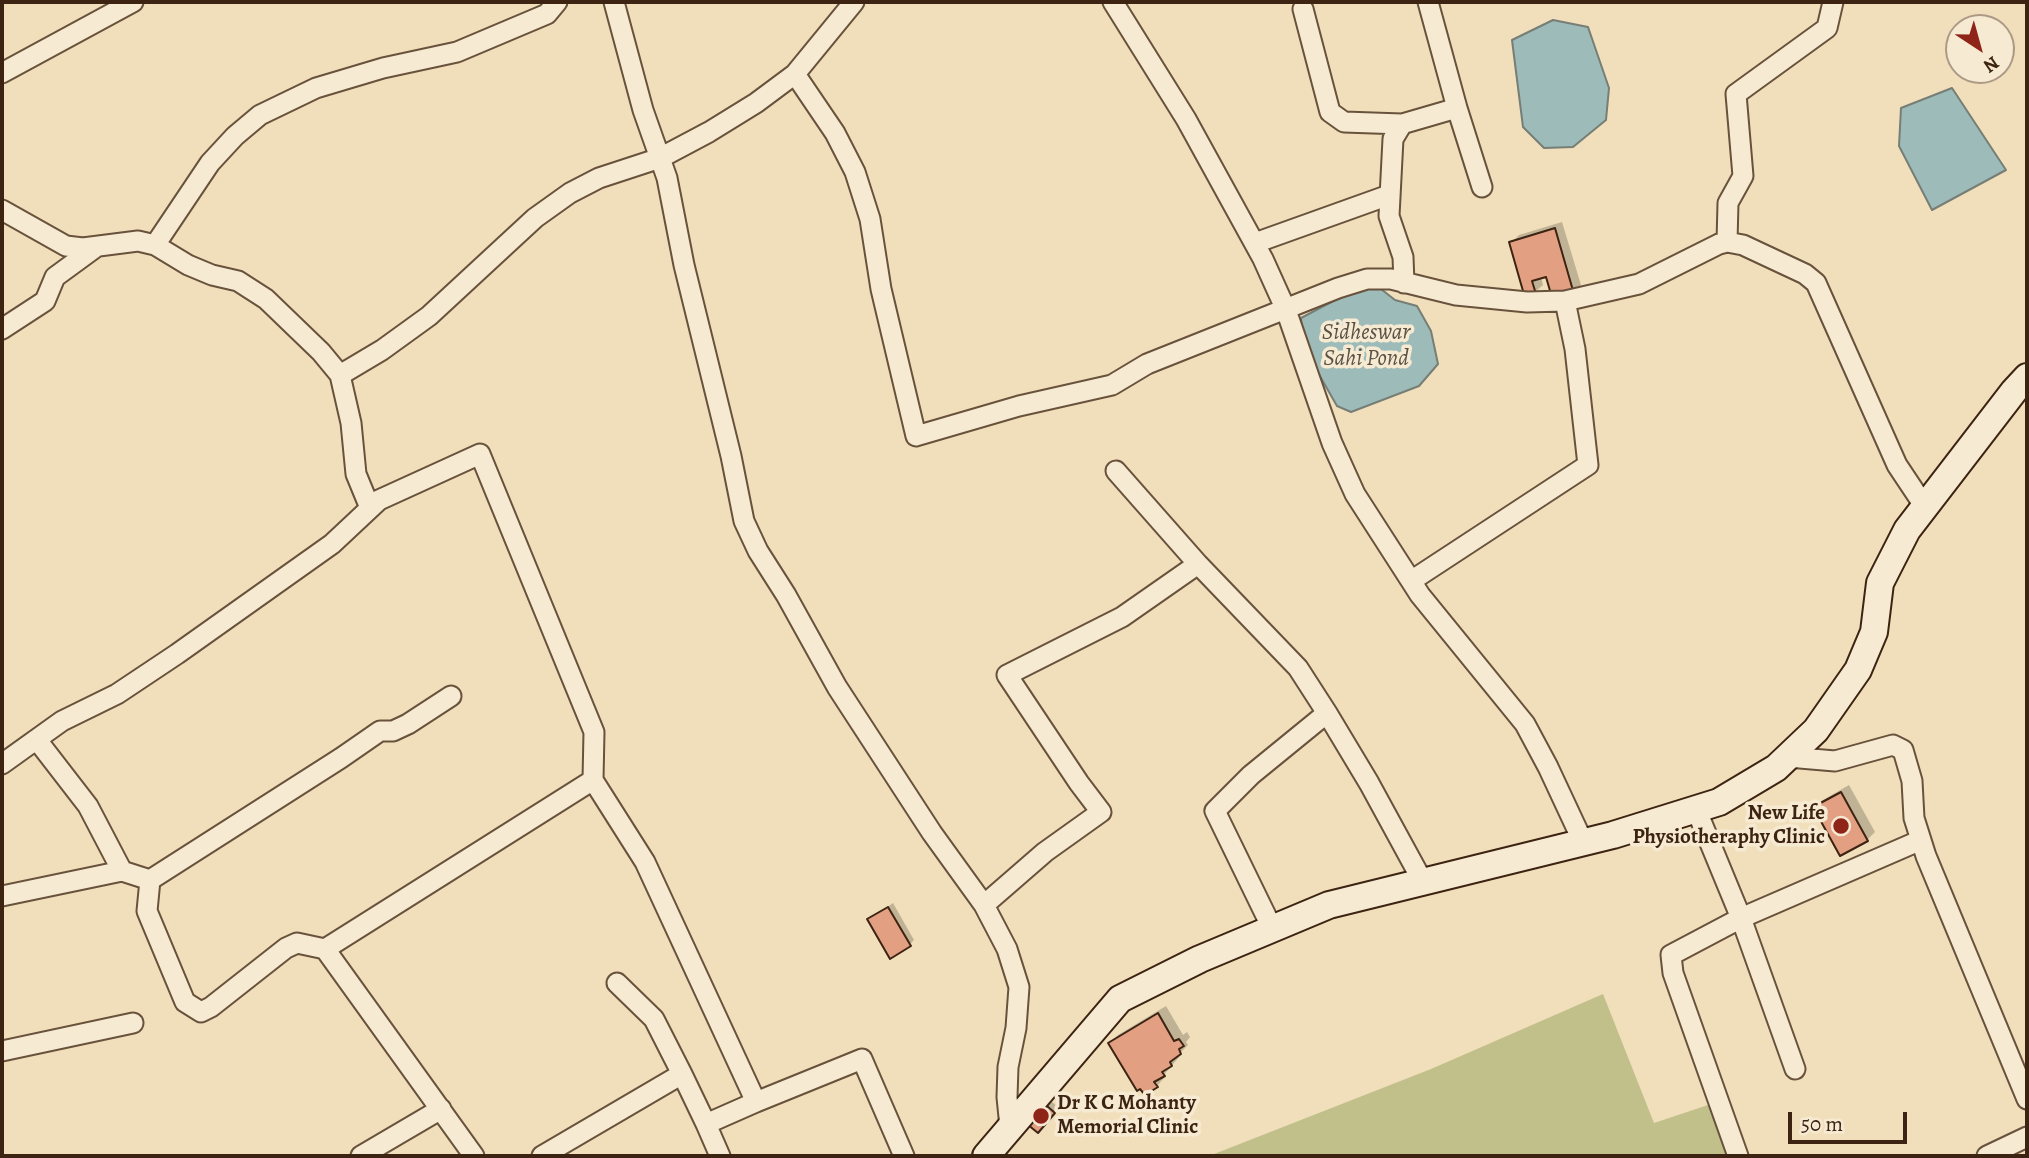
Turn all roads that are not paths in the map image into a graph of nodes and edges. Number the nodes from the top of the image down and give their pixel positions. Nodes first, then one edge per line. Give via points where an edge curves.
1 (133, 2) edge
2 (557, 2) edge
3 (614, 2) edge
4 (854, 2) edge
5 (1114, 2) edge
6 (1428, 2) edge
7 (1833, 2) edge
8 (1303, 9) dead end
9 (2, 72) edge
10 (795, 74) junction
11 (1457, 108) junction
12 (1402, 124) junction
13 (660, 158) junction
14 (1482, 187) dead end
15 (1389, 195) junction
16 (2, 210) edge
17 (1727, 242) junction
18 (1255, 243) junction
19 (155, 245) junction
20 (97, 247) junction
21 (1404, 283) junction
22 (1565, 301) junction
23 (1286, 310) junction
24 (2, 329) edge
25 (340, 375) junction
26 (2027, 377) edge
27 (1116, 471) dead end
28 (1925, 507) junction
29 (370, 508) junction
30 (1198, 564) junction
31 (1411, 581) junction
32 (451, 696) dead end
33 (1328, 713) junction
34 (37, 740) junction
35 (1788, 757) junction
36 (2, 764) edge
37 (593, 780) junction
38 (1696, 809) junction
39 (1921, 840) junction
40 (1583, 842) junction
41 (121, 870) junction
42 (150, 880) junction
43 (1423, 882) junction
44 (2, 896) edge
45 (984, 905) junction
46 (1741, 918) junction
47 (1272, 928) junction
48 (325, 949) junction
49 (617, 983) dead end
50 (133, 1024) dead end
51 (2, 1051) edge
52 (1795, 1069) dead end
53 (682, 1074) junction
54 (2027, 1099) edge
55 (756, 1102) junction
56 (441, 1109) junction
57 (706, 1124) junction
58 (1010, 1127) junction
59 (2027, 1138) edge
60 (361, 1156) edge
61 (474, 1156) edge
62 (542, 1156) edge
63 (720, 1156) edge
64 (904, 1156) edge
65 (986, 1156) edge
66 (1738, 1156) edge
67 (1987, 1156) edge

1 - 9 street
2 - 19 street via 547,14 457,52 316,88 260,116 210,163
3 - 13 street
4 - 10 street
5 - 18 street
6 - 11 street
7 - 17 street via 1827,28 1735,94 1743,176 1728,203
8 - 12 street via 1330,112 1344,122
10 - 13 street via 756,103
10 - 23 street via 855,172 870,219 881,289 916,436 1112,385 1147,364
11 - 12 street
11 - 14 street
12 - 15 street via 1393,139
13 - 25 street via 570,193 535,218 429,316
13 - 45 street via 744,521 837,687
15 - 18 street
15 - 21 street via 1389,216 1403,257
16 - 20 street via 66,246
17 - 22 street via 1639,284
17 - 28 street via 1744,245 1805,274 1816,284 1897,465
18 - 23 street
19 - 20 street via 138,242
19 - 25 street via 188,265 238,281 266,299
20 - 24 street via 55,277 45,301
21 - 22 street via 1456,295
21 - 23 street via 1367,279
22 - 31 street via 1576,349 1588,465
23 - 31 street via 1350,484
25 - 29 street via 356,474
26 - 28 main road
27 - 30 street
28 - 35 main road via 1907,530 1880,583 1874,632 1858,670 1816,730
29 - 34 street via 332,544 188,646
29 - 37 street via 480,454 594,732
30 - 33 street via 1298,668
30 - 45 street via 1122,617 1007,675 1101,812 1045,852
31 - 40 street via 1525,724
32 - 42 street via 408,724 380,731
33 - 43 street
33 - 47 street via 1214,811
34 - 36 street
34 - 41 street via 88,806
35 - 38 main road via 1719,802
35 - 39 street via 1835,761 1894,745 1903,750
37 - 48 street
37 - 55 street via 645,862
38 - 40 main road
38 - 46 street
39 - 46 street
39 - 54 street
40 - 43 main road
41 - 42 street
41 - 44 street
42 - 48 street via 147,911 185,1002 201,1012 286,948 297,943
43 - 47 main road via 1329,905
45 - 58 street via 1019,987 1008,1067
46 - 52 street
46 - 66 street via 1671,955 1673,973
47 - 58 main road via 1120,999
48 - 56 street
49 - 53 street via 654,1019
50 - 51 street
53 - 57 street
53 - 62 street
55 - 57 street
55 - 64 street via 862,1059
56 - 60 street
56 - 61 street
57 - 63 street
58 - 65 main road
59 - 67 street

